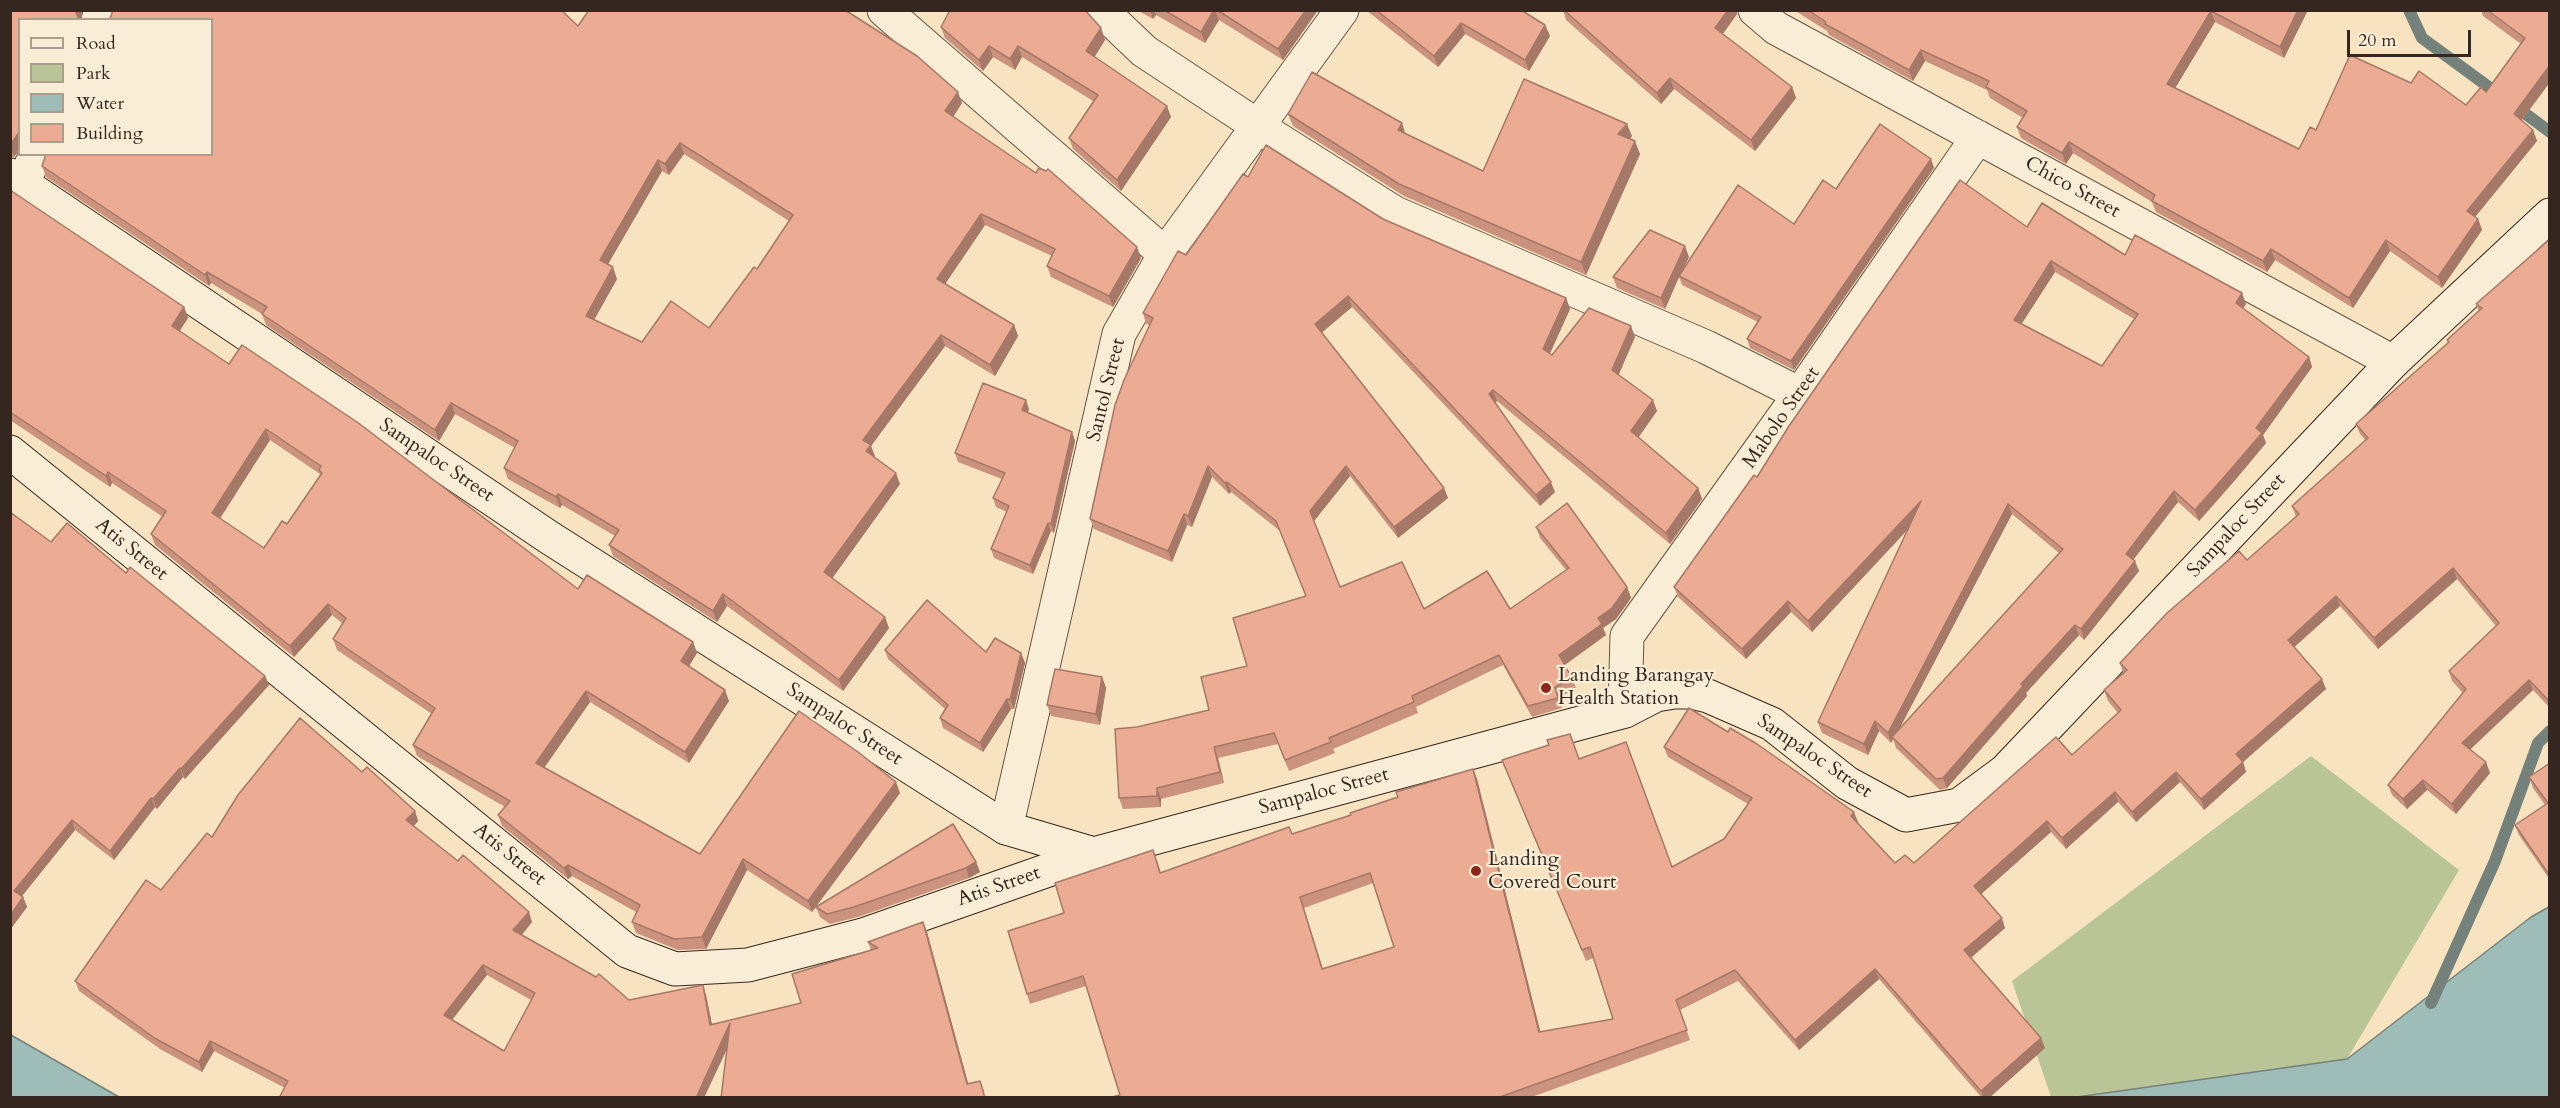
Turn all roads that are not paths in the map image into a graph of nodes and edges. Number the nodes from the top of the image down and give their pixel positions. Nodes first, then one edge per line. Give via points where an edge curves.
1 (1101, 10) edge
2 (1342, 10) edge
3 (1755, 10) edge
4 (906, 17) edge
5 (1257, 126) junction
6 (1978, 137) junction
7 (23, 171) edge
8 (2550, 215) edge
9 (1165, 254) junction
10 (2393, 362) junction
11 (1800, 394) junction
12 (10, 452) edge
13 (1625, 711) junction
14 (1006, 828) junction
15 (1094, 854) junction

1 - 5 street via 1144,51
2 - 5 street, Santol Street
3 - 6 street, Chico Street via 1776,28
4 - 9 street
5 - 9 street, Santol Street
5 - 11 street via 1395,213 1706,347
6 - 10 street, Chico Street
6 - 11 street, Mabolo Street
7 - 14 street, Sampaloc Street via 550,538
8 - 10 street, Sampaloc Street
9 - 14 street, Santol Street via 1119,334
10 - 13 street, Sampaloc Street via 2005,771 1959,805 1906,815 1848,783 1772,724 1708,696 1691,692 1656,695
11 - 13 street, Mabolo Street via 1627,636
12 - 15 street, Atis Street via 627,951 675,969 748,966 852,938
13 - 15 street, Sampaloc Street
14 - 15 street, Sampaloc Street

